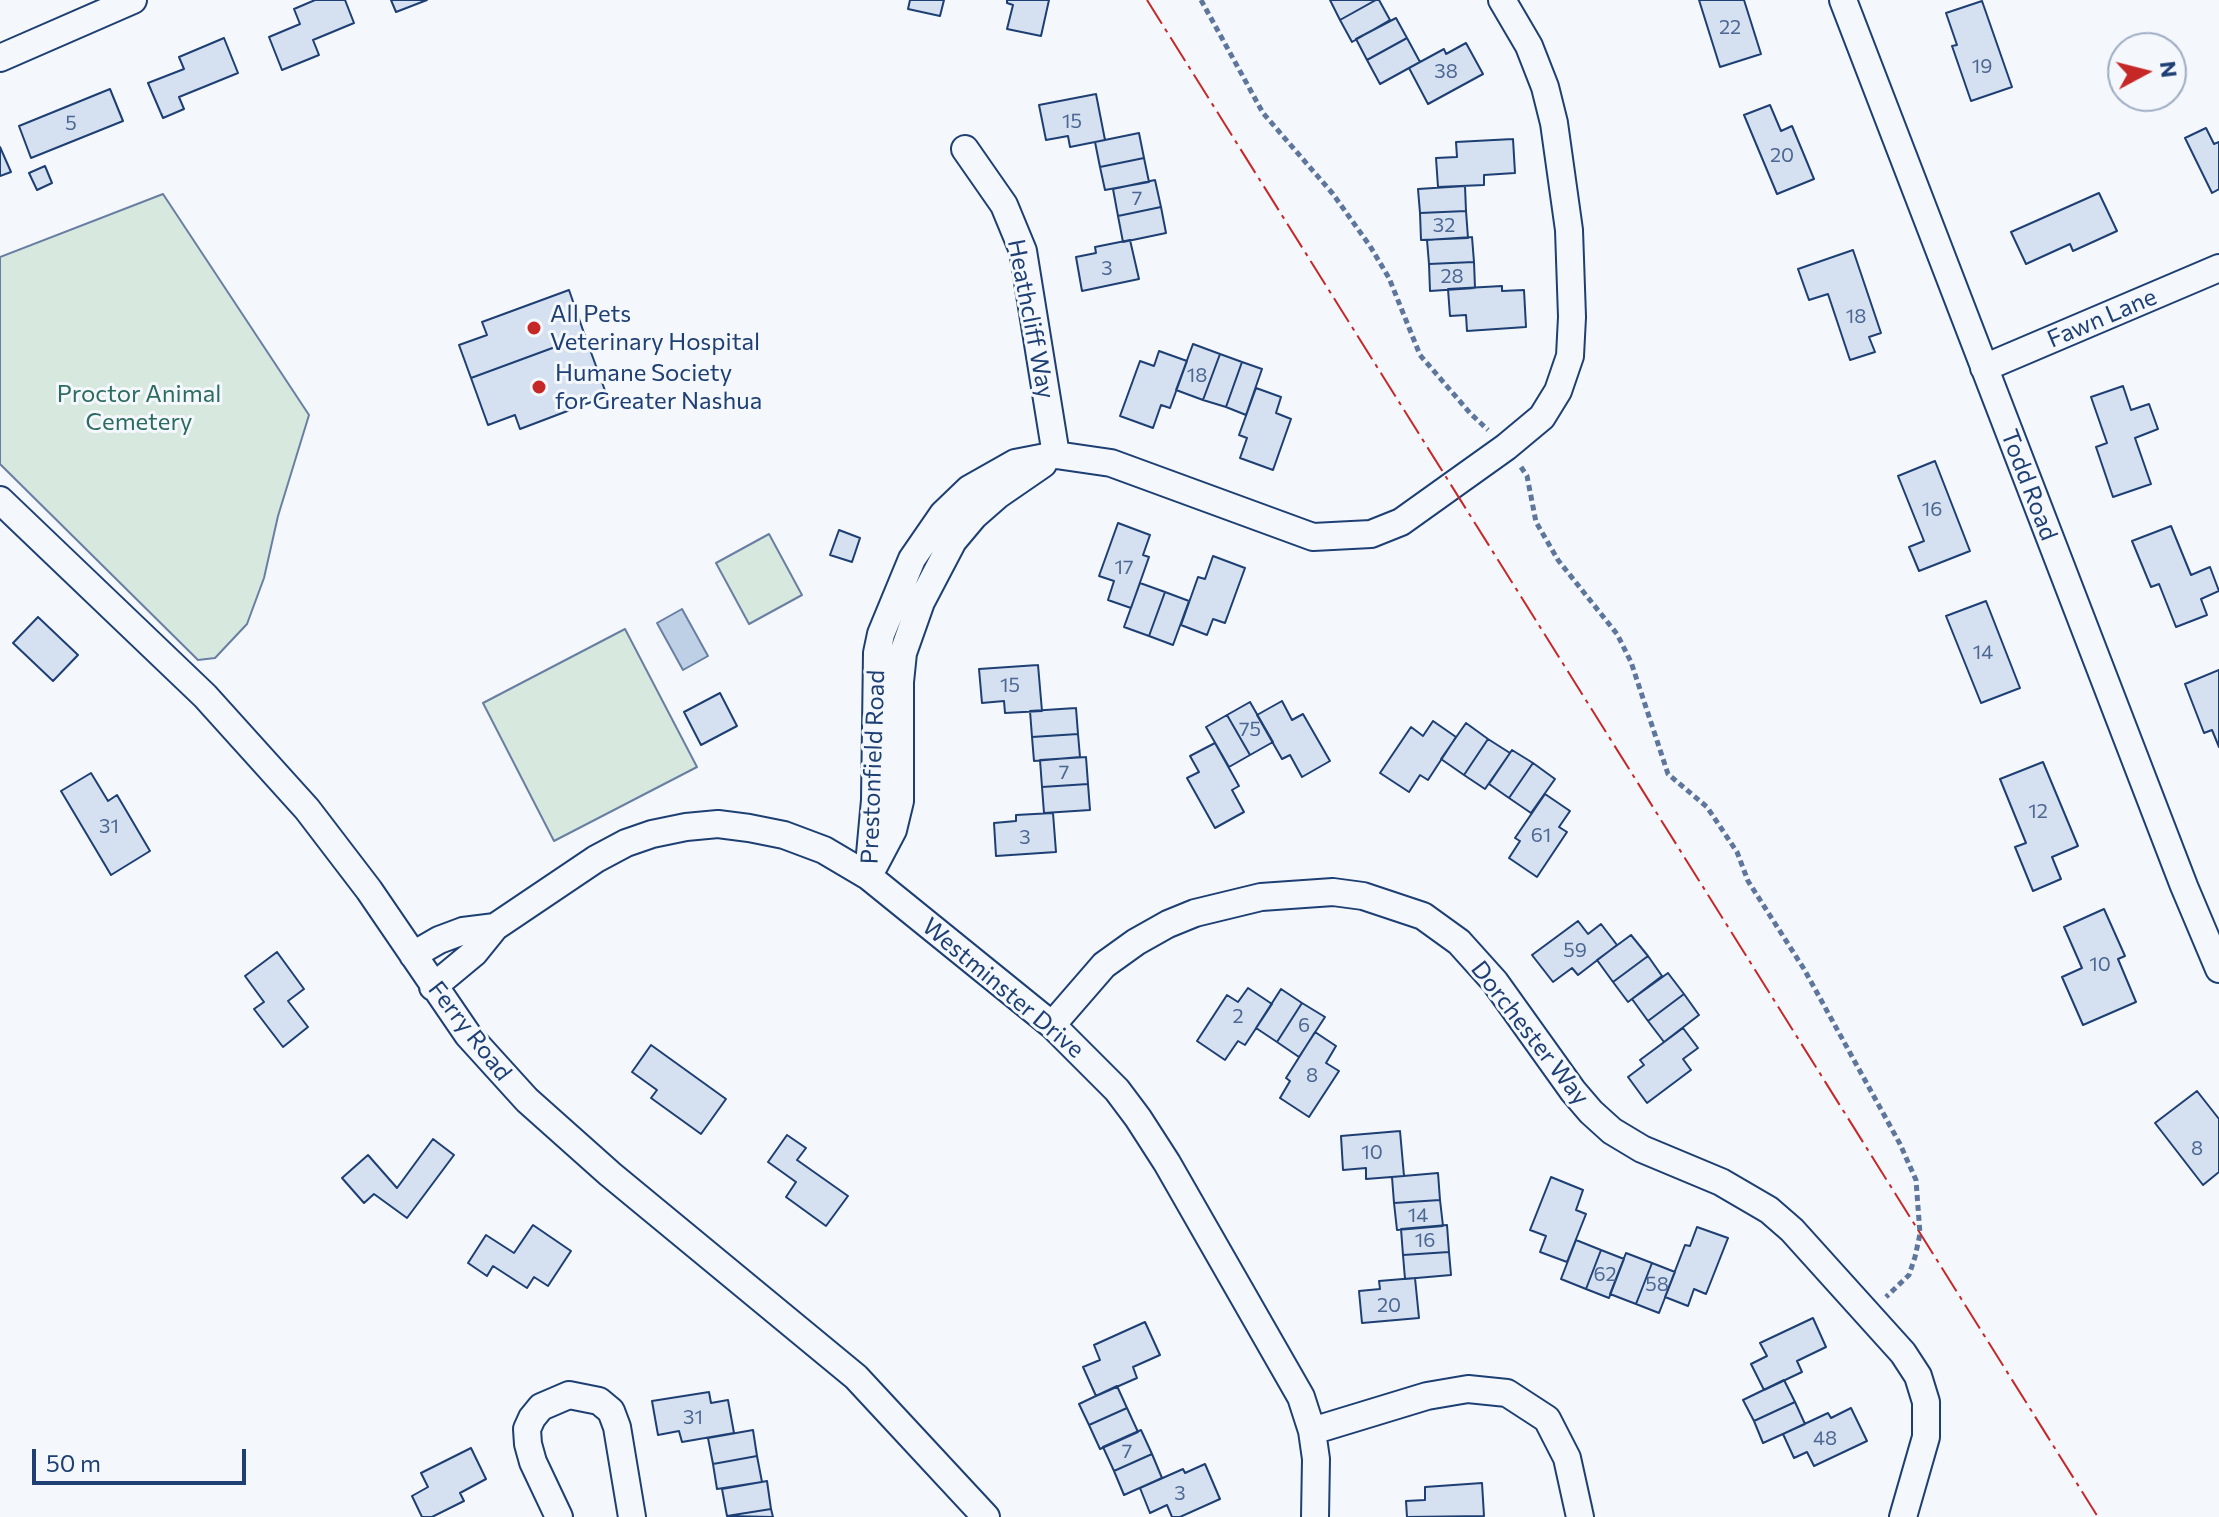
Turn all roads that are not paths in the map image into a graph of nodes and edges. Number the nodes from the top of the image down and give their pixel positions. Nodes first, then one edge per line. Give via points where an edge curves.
1 (133, 0) edge
2 (1502, 0) edge
3 (1843, 0) edge
4 (0, 58) edge
5 (965, 149) dead end
6 (2219, 268) edge
7 (1984, 368) junction
8 (1056, 455) junction
9 (0, 500) edge
10 (868, 876) junction
11 (495, 927) junction
12 (413, 955) junction
13 (2219, 969) edge
14 (433, 987) junction
15 (1052, 1025) junction
16 (1312, 1431) junction
17 (559, 1517) edge
18 (632, 1517) edge
19 (986, 1517) edge
20 (1315, 1517) edge
21 (1580, 1517) edge
22 (1903, 1517) edge

1 - 4 street
2 - 8 street, Prestonfield Road via 1545,87 1569,230 1570,356 1542,417 1401,522 1371,534 1313,537 1111,463
3 - 7 street, Todd Road
5 - 8 street, Heathcliff Way via 1004,205 1023,251
6 - 7 street, Fawn Lane
7 - 13 street, Todd Road
8 - 10 street, Prestonfield Road via 1015,463 969,489 931,530 897,591 877,653
9 - 12 street, Ferry Road via 215,707 307,809
10 - 11 street, Westminster Drive via 824,850 784,835 718,824 686,827 652,834 606,854
10 - 15 street, Westminster Drive
11 - 12 street, Westminster Drive via 463,931
11 - 14 street, Westminster Drive via 474,953
12 - 14 street, Ferry Road
14 - 19 street, Ferry Road via 527,1100 856,1377
15 - 16 street, Westminster Drive via 1117,1090 1167,1163 1301,1397
15 - 22 street, Dorchester Way via 1104,965 1136,942 1195,913 1261,897 1333,892 1390,903 1423,916 1459,942 1495,982 1573,1091 1612,1131 1769,1210 1910,1364 1926,1402 1926,1437
16 - 20 street, Westminster Drive
16 - 21 street via 1427,1396 1468,1389 1507,1393 1547,1419 1567,1458
17 - 18 street via 533,1462 527,1429 541,1407 569,1395 599,1401 611,1411

